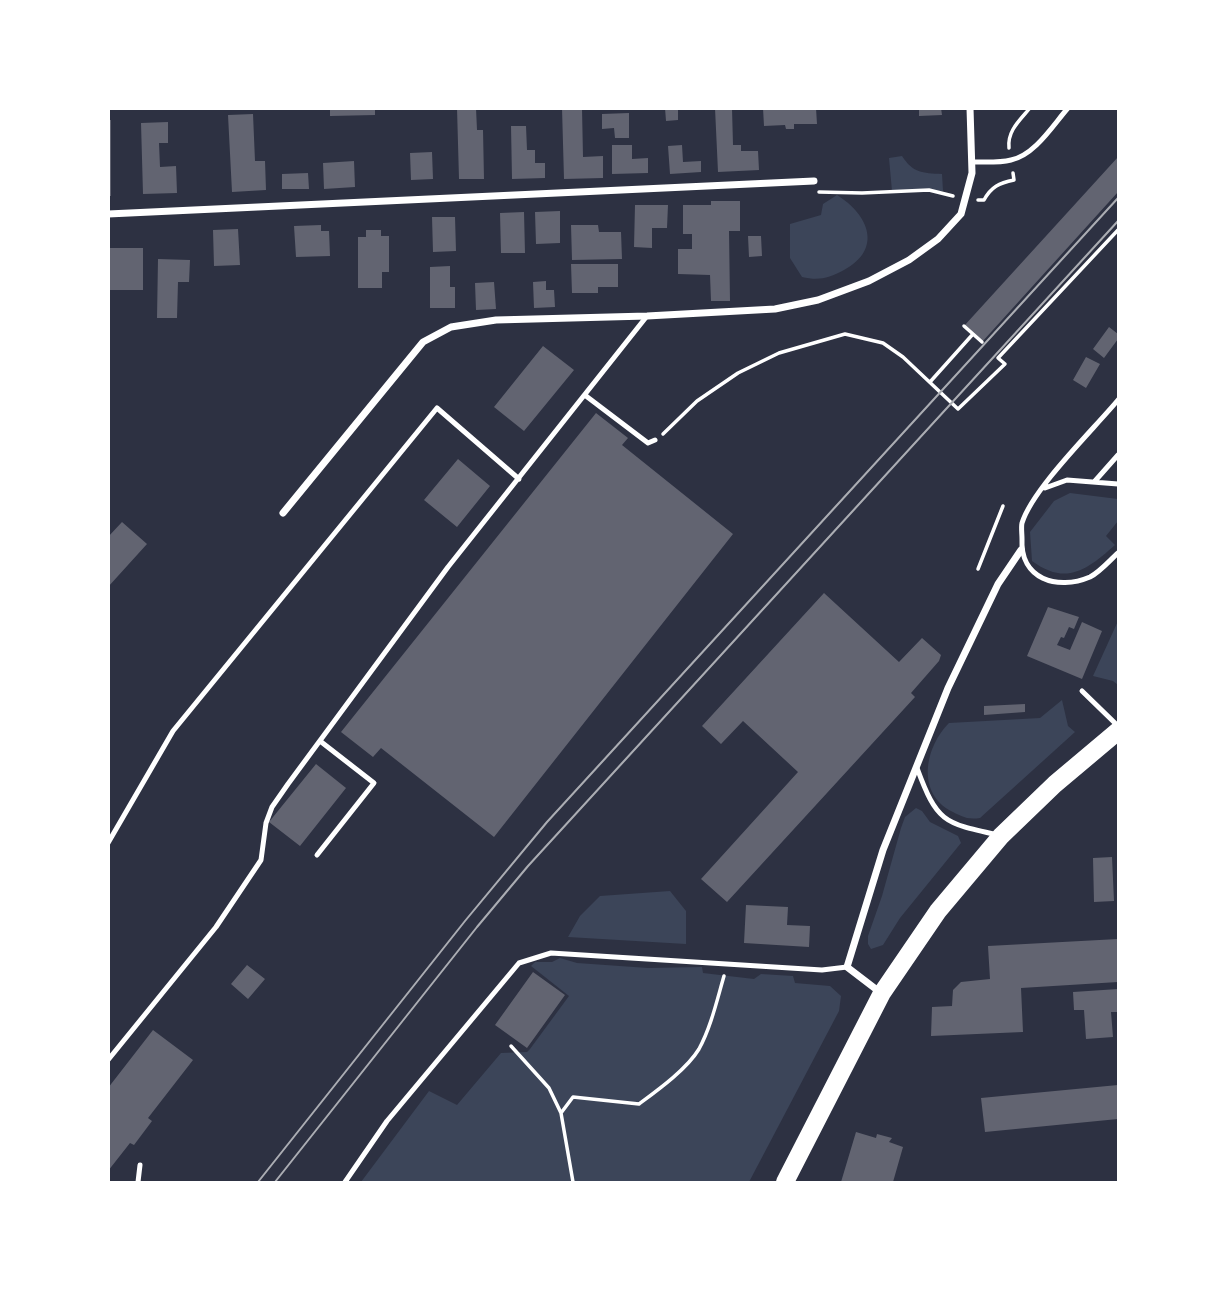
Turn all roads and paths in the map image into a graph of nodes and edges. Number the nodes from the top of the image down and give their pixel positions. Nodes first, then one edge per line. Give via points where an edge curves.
1 (970, 108) edge
2 (1068, 108) edge
3 (973, 162) junction
4 (814, 181) joint
5 (862, 193) dead end
6 (108, 214) edge
7 (1118, 230) edge
8 (647, 316) junction
9 (964, 326) dead end
10 (973, 334) junction
11 (982, 342) dead end
12 (930, 382) junction
13 (586, 396) junction
14 (1118, 400) edge
15 (656, 440) joint
16 (1118, 455) edge
17 (519, 479) junction
18 (1088, 482) junction
19 (1118, 484) edge
20 (1039, 491) junction
21 (1003, 506) dead end
22 (283, 513) dead end
23 (1021, 550) junction
24 (1118, 553) edge
25 (978, 569) dead end
26 (1082, 691) dead end
27 (1118, 729) edge
28 (320, 741) junction
29 (917, 768) junction
30 (1001, 836) junction
31 (108, 843) edge
32 (317, 855) dead end
33 (728, 962) junction
34 (847, 967) junction
35 (882, 993) junction
36 (511, 1046) dead end
37 (108, 1060) edge
38 (561, 1113) junction
39 (140, 1164) dead end
40 (138, 1182) edge
41 (345, 1182) edge
42 (573, 1182) edge
43 (785, 1182) edge

1 - 3 street
2 - 3 lane via 1021,156
3 - 8 street via 961,214 938,239 869,281 818,300 775,309
4 - 5 path via 820,194
4 - 6 street
7 - 12 path via 998,358 1005,365 958,409
8 - 13 lane
8 - 22 street via 495,320 451,327 423,342
9 - 10 path
10 - 11 path
10 - 12 path
12 - 15 path via 883,343 845,334 779,353 718,384
13 - 15 lane via 648,443
13 - 17 lane
14 - 20 lane
16 - 18 lane via 1097,480
17 - 28 lane
17 - 31 lane via 436,408 173,731
18 - 19 lane
18 - 20 lane via 1058,482
20 - 23 lane via 1022,523
21 - 25 path
23 - 24 lane via 1029,569 1048,581 1072,582 1093,576
23 - 29 street via 998,584 948,688
26 - 27 lane
27 - 30 main road
28 - 32 lane via 374,783
28 - 37 lane via 272,807 261,860 216,927
29 - 30 lane via 929,802 946,820
29 - 34 street via 883,850
30 - 35 main road via 939,911
33 - 34 lane via 822,970
33 - 38 path via 698,1050 668,1082 639,1104 573,1097
33 - 41 lane via 551,953 519,962 387,1121
34 - 35 street
35 - 43 main road
36 - 38 path via 550,1088
38 - 42 path
39 - 40 lane

